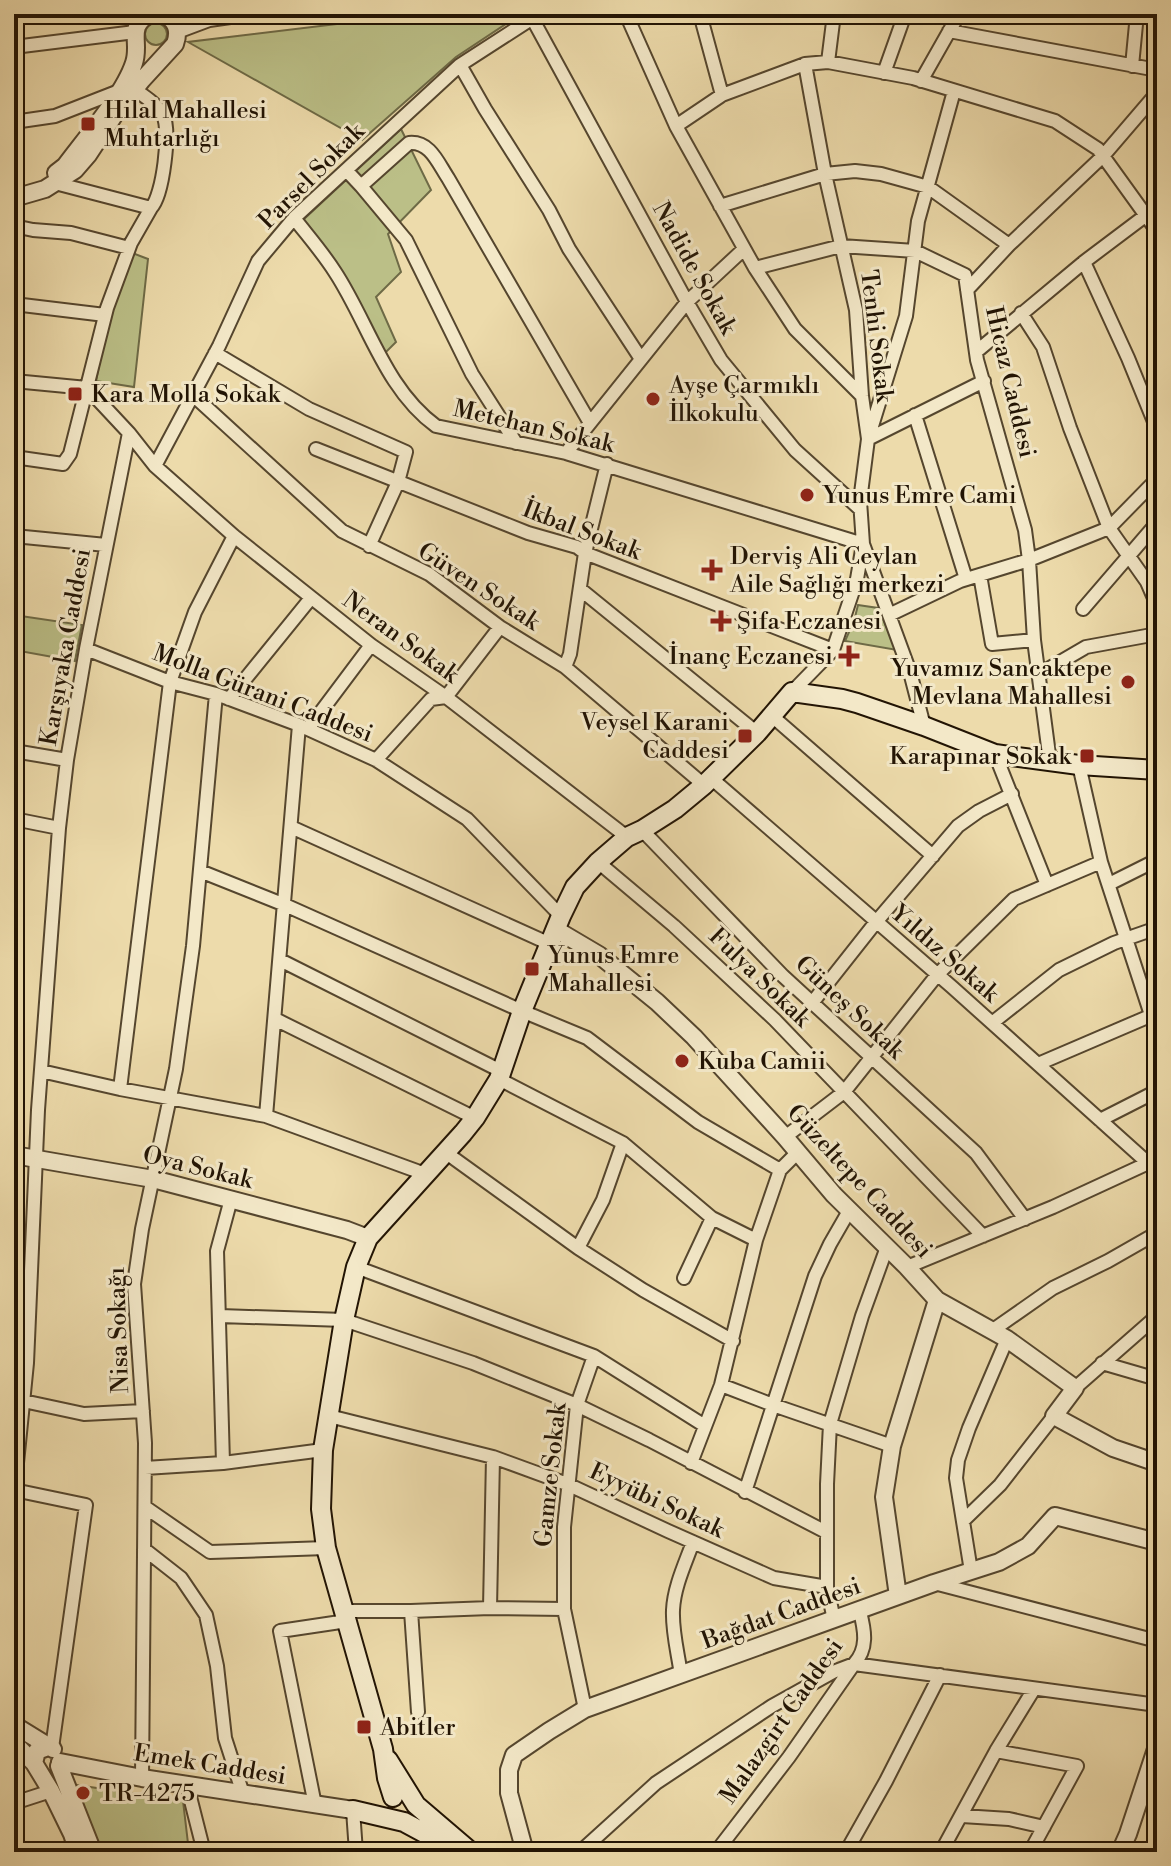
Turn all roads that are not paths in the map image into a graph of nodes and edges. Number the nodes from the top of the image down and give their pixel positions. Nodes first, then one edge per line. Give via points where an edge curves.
1 (237, 14) edge
2 (626, 14) edge
3 (700, 14) edge
4 (834, 14) edge
5 (905, 14) edge
6 (959, 14) edge
7 (1137, 14) edge
8 (536, 16) edge
9 (170, 19) edge
10 (141, 24) edge
11 (949, 31) junction
12 (14, 47) edge
13 (165, 54) junction
14 (828, 62) junction
15 (805, 64) junction
16 (460, 65) junction
17 (1132, 66) junction
18 (1157, 70) edge
19 (884, 73) junction
20 (921, 81) junction
21 (127, 90) junction
22 (954, 91) junction
23 (1157, 93) edge
24 (722, 95) junction
25 (14, 122) edge
26 (676, 126) junction
27 (1103, 156) junction
28 (346, 170) junction
29 (825, 174) junction
30 (55, 183) junction
31 (361, 186) junction
32 (928, 187) junction
33 (14, 189) edge
34 (14, 198) edge
35 (720, 206) junction
36 (1157, 207) edge
37 (151, 208) junction
38 (1146, 215) junction
39 (294, 218) junction
40 (14, 226) edge
41 (1157, 231) edge
42 (1009, 245) junction
43 (841, 246) junction
44 (129, 248) junction
45 (744, 249) junction
46 (915, 251) junction
47 (1084, 262) junction
48 (755, 268) junction
49 (967, 290) junction
50 (687, 302) junction
51 (14, 304) edge
52 (1021, 313) junction
53 (105, 315) junction
54 (976, 352) junction
55 (215, 353) junction
56 (641, 359) junction
57 (14, 381) edge
58 (984, 381) junction
59 (87, 388) junction
60 (193, 395) junction
61 (862, 396) junction
62 (915, 415) junction
63 (590, 423) junction
64 (1157, 429) edge
65 (129, 433) junction
66 (868, 439) junction
67 (516, 443) junction
68 (316, 449) dead end
69 (566, 453) junction
70 (14, 457) edge
71 (607, 464) junction
72 (155, 466) junction
73 (1157, 479) edge
74 (398, 482) junction
75 (860, 509) junction
76 (1157, 523) edge
77 (1109, 528) junction
78 (15, 536) edge
79 (234, 536) junction
80 (863, 544) junction
81 (106, 545) junction
82 (369, 546) junction
83 (14, 553) edge
84 (585, 553) junction
85 (1129, 557) junction
86 (1029, 560) junction
87 (980, 575) junction
88 (966, 579) junction
89 (580, 589) junction
90 (311, 598) junction
91 (1157, 605) edge
92 (1083, 609) dead end
93 (889, 615) junction
94 (500, 627) junction
95 (1157, 634) edge
96 (1034, 640) junction
97 (371, 645) junction
98 (86, 649) junction
99 (833, 650) junction
100 (565, 667) junction
101 (1038, 675) junction
102 (170, 682) junction
103 (792, 692) junction
104 (216, 694) junction
105 (446, 697) junction
106 (229, 699) junction
107 (772, 716) junction
108 (924, 726) junction
109 (304, 727) junction
110 (757, 733) junction
111 (14, 751) edge
112 (995, 754) junction
113 (67, 760) junction
114 (376, 760) junction
115 (1050, 762) junction
116 (1079, 765) junction
117 (1157, 770) edge
118 (708, 782) junction
119 (1012, 794) junction
120 (14, 819) edge
121 (291, 827) junction
122 (59, 828) junction
123 (634, 833) junction
124 (933, 856) junction
125 (1157, 860) edge
126 (598, 862) junction
127 (1101, 862) junction
128 (200, 871) junction
129 (1109, 884) junction
130 (1047, 885) junction
131 (285, 905) junction
132 (876, 922) junction
133 (1157, 928) edge
134 (555, 929) junction
135 (1126, 938) junction
136 (280, 960) junction
137 (937, 975) junction
138 (812, 1003) junction
139 (522, 1011) junction
140 (1155, 1018) edge
141 (275, 1019) junction
142 (992, 1023) junction
143 (871, 1057) junction
144 (1038, 1064) junction
145 (41, 1071) junction
146 (500, 1075) junction
147 (120, 1089) junction
148 (1157, 1091) edge
149 (844, 1092) junction
150 (170, 1098) junction
151 (266, 1116) junction
152 (475, 1118) junction
153 (1100, 1120) junction
154 (785, 1137) junction
155 (623, 1143) junction
156 (445, 1152) junction
157 (797, 1153) junction
158 (14, 1155) edge
159 (36, 1158) junction
160 (1153, 1161) edge
161 (780, 1170) junction
162 (425, 1174) junction
163 (153, 1179) junction
164 (231, 1199) junction
165 (849, 1211) junction
166 (712, 1218) junction
167 (1025, 1219) junction
168 (1157, 1233) edge
169 (983, 1236) junction
170 (368, 1238) junction
171 (756, 1240) junction
172 (887, 1247) junction
173 (578, 1248) junction
174 (356, 1267) junction
175 (907, 1267) junction
176 (684, 1278) dead end
177 (937, 1300) junction
178 (220, 1316) junction
179 (1157, 1316) edge
180 (344, 1320) junction
181 (1000, 1334) junction
182 (733, 1341) junction
183 (594, 1356) junction
184 (1102, 1363) junction
185 (1157, 1379) edge
186 (721, 1385) junction
187 (1075, 1388) junction
188 (19, 1400) edge
189 (577, 1405) junction
190 (773, 1405) junction
191 (143, 1411) junction
192 (329, 1416) junction
193 (1054, 1416) junction
194 (830, 1424) junction
195 (705, 1426) junction
196 (892, 1446) junction
197 (323, 1450) junction
198 (493, 1457) junction
199 (223, 1463) junction
200 (691, 1463) junction
201 (1157, 1463) edge
202 (145, 1468) junction
203 (567, 1484) junction
204 (14, 1492) edge
205 (745, 1492) junction
206 (145, 1507) junction
207 (964, 1520) junction
208 (826, 1532) junction
209 (693, 1542) junction
210 (1157, 1542) edge
211 (326, 1548) junction
212 (144, 1549) junction
213 (971, 1571) junction
214 (934, 1583) junction
215 (827, 1587) junction
216 (898, 1596) junction
217 (490, 1608) junction
218 (564, 1609) junction
219 (411, 1611) junction
220 (860, 1612) junction
221 (345, 1616) junction
222 (834, 1620) junction
223 (1157, 1641) edge
224 (854, 1664) junction
225 (681, 1675) junction
226 (940, 1675) junction
227 (1034, 1689) junction
228 (1157, 1705) edge
229 (585, 1709) junction
230 (418, 1712) dead end
231 (14, 1725) edge
232 (14, 1743) edge
233 (1157, 1746) edge
234 (996, 1751) junction
235 (55, 1756) junction
236 (35, 1765) junction
237 (142, 1778) junction
238 (187, 1785) junction
239 (51, 1791) junction
240 (243, 1794) junction
241 (14, 1803) edge
242 (315, 1805) junction
243 (401, 1807) junction
244 (353, 1810) junction
245 (962, 1816) junction
246 (1044, 1827) junction
247 (441, 1847) edge
248 (722, 1850) edge
249 (78, 1852) edge
250 (93, 1852) edge
251 (204, 1852) edge
252 (356, 1852) edge
253 (470, 1852) edge
254 (525, 1852) edge
255 (580, 1852) edge
256 (846, 1852) edge
257 (941, 1852) edge
258 (1030, 1852) edge
259 (1120, 1852) edge

1 - 9 street
2 - 26 street
3 - 24 street
4 - 14 street
5 - 19 street
6 - 11 street
7 - 17 street
8 - 16 street, Parsel Sokak
8 - 50 street, Nadide Sokak
9 - 13 street via 175,44
10 - 12 street
10 - 13 street via 139,46 150,55
10 - 21 street
11 - 17 street
11 - 20 street
13 - 21 street
14 - 15 street
14 - 19 street
15 - 24 street
15 - 29 street, Tenhi Sokak
16 - 28 street, Parsel Sokak
16 - 56 street
17 - 18 street
19 - 20 street
20 - 22 street
21 - 25 street via 55,116
21 - 30 street via 88,155
21 - 33 street via 65,166 49,178
21 - 37 street via 164,116 161,177
22 - 27 street via 1055,121
22 - 32 street
23 - 27 street
24 - 26 street
26 - 35 street
27 - 38 street
27 - 42 street
28 - 31 street
28 - 39 street, Parsel Sokak
29 - 32 street via 868,172
29 - 35 street
29 - 43 street, Tenhi Sokak
30 - 34 street
30 - 37 street
31 - 63 street via 409,143 428,148
31 - 67 street via 406,240 472,374
32 - 42 street
32 - 46 street
35 - 45 street
36 - 38 street
37 - 44 street
38 - 41 street
38 - 47 street
39 - 55 street, Parsel Sokak via 258,261
39 - 67 street, Metehan Sokak via 336,272 395,382 425,418 436,426
40 - 44 street
42 - 49 street
43 - 46 street, Hicaz Caddesi
43 - 48 street, Hicaz Caddesi
43 - 61 street, Tenhi Sokak via 856,310
44 - 53 street
45 - 48 street
45 - 50 street
46 - 49 street, Hicaz Caddesi via 965,275
46 - 66 street via 906,316
47 - 52 street
47 - 64 street
48 - 61 street via 795,329
49 - 54 street, Hicaz Caddesi
50 - 56 street
50 - 75 street, Nadide Sokak via 721,360 795,450
51 - 53 street
52 - 54 street
52 - 77 street via 1043,347
53 - 59 street
54 - 58 street, Hicaz Caddesi
55 - 60 street, Parsel Sokak
55 - 74 street via 309,409 406,452
56 - 63 street
57 - 59 street
58 - 62 street
58 - 86 street, Hicaz Caddesi
59 - 65 street, Neran Sokak
59 - 70 street via 63,464
60 - 72 street, Parsel Sokak
60 - 82 street, Güven Sokak via 342,531
61 - 66 street, Tenhi Sokak
62 - 66 street
62 - 88 street
63 - 69 street
65 - 72 street, Neran Sokak
65 - 81 street, Karşıyaka Caddesi
66 - 75 street, Tenhi Sokak
67 - 69 street, Metehan Sokak
68 - 74 street, İkbal Sokak
69 - 71 street, Metehan Sokak
71 - 80 street, Metehan Sokak
71 - 84 street
72 - 79 street, Neran Sokak
73 - 77 street
74 - 82 street
74 - 84 street, İkbal Sokak
75 - 80 street, Tenhi Sokak
76 - 85 street
77 - 85 street
77 - 86 street
78 - 81 street
78 - 83 street
79 - 90 street, Neran Sokak
79 - 102 street via 195,612
80 - 93 street
80 - 99 street, Tenhi Sokak
81 - 98 street, Karşıyaka Caddesi
82 - 94 street, Güven Sokak via 429,574
84 - 89 street
84 - 99 street, İkbal Sokak
85 - 91 street
85 - 92 street
86 - 87 street
86 - 96 street, Hicaz Caddesi
87 - 88 street
87 - 96 street via 992,644
88 - 93 street
89 - 100 street
89 - 110 street
90 - 97 street, Neran Sokak
90 - 106 street
93 - 108 street
94 - 100 street, Güven Sokak
94 - 105 street
95 - 101 street via 1086,647
96 - 101 street, Hicaz Caddesi
97 - 105 street, Neran Sokak
97 - 109 street
98 - 102 street, Molla Gürani Caddesi
98 - 113 street, Karşıyaka Caddesi
99 - 103 street, Tenhi Sokak
100 - 118 street, Güven Sokak
101 - 115 street, Hicaz Caddesi
102 - 104 street, Molla Gürani Caddesi
102 - 147 street
103 - 107 main road
103 - 108 main road via 842,699
104 - 106 street, Molla Gürani Caddesi
104 - 128 street, Nisa Sokağı
105 - 114 street via 431,699
105 - 123 street, Neran Sokak
106 - 109 street, Molla Gürani Caddesi
107 - 110 main road
107 - 124 street
108 - 112 main road
109 - 114 street, Molla Gürani Caddesi
109 - 121 street
110 - 118 main road
111 - 113 street
112 - 115 main road
112 - 119 street
113 - 122 street, Karşıyaka Caddesi
114 - 134 street, Molla Gürani Caddesi via 467,819
115 - 116 main road
116 - 117 main road
116 - 127 street
118 - 123 main road
118 - 132 street, Yıldız Sokak
119 - 124 street via 958,826
119 - 130 street
120 - 122 street
121 - 131 street
121 - 134 street
122 - 145 street, Karşıyaka Caddesi
123 - 126 main road
123 - 138 street, Güneş Sokak
124 - 132 street
125 - 129 street
126 - 134 main road via 575,887
126 - 149 street, Fulya Sokak via 775,1020
127 - 129 street
127 - 130 street
128 - 131 street
128 - 150 street, Nisa Sokağı
129 - 135 street
130 - 137 street via 1014,899
131 - 136 street
131 - 139 street
132 - 137 street, Yıldız Sokak
132 - 138 street
133 - 135 street
134 - 139 main road
134 - 154 street, Güzeltepe Caddesi via 599,955 657,1002
135 - 140 street
135 - 142 street via 1059,970
136 - 141 street
136 - 146 street
137 - 142 street, Yıldız Sokak
137 - 143 street
138 - 143 street, Güneş Sokak
139 - 146 main road
139 - 161 street via 587,1038 698,1122
140 - 144 street
141 - 151 street
141 - 152 street
142 - 144 street, Yıldız Sokak
143 - 149 street
143 - 167 street, Güneş Sokak via 976,1153
144 - 153 street, Yıldız Sokak
145 - 147 street
145 - 159 street, Karşıyaka Caddesi
146 - 152 main road
146 - 155 street
147 - 150 street
148 - 153 street
149 - 154 street
149 - 169 street, Fulya Sokak
150 - 151 street
150 - 163 street, Nisa Sokağı
151 - 162 street
152 - 156 main road
153 - 160 street, Yıldız Sokak
154 - 157 street, Güzeltepe Caddesi
155 - 166 street
155 - 173 street via 603,1200
156 - 162 main road
156 - 173 street
157 - 161 street
157 - 165 street, Güzeltepe Caddesi
158 - 159 street, Oya Sokak
159 - 163 street, Oya Sokak
159 - 188 street, Karşıyaka Caddesi
160 - 167 street
161 - 171 street
162 - 170 main road
163 - 164 street, Oya Sokak
163 - 191 street, Nisa Sokağı via 134,1284
164 - 170 street, Oya Sokak
164 - 178 street via 217,1251
165 - 172 street, Güzeltepe Caddesi
165 - 190 street via 815,1276
166 - 171 street
166 - 176 street
167 - 169 street
168 - 181 street via 1053,1288
169 - 175 street
170 - 174 main road
171 - 182 street
172 - 175 street, Güzeltepe Caddesi
172 - 194 street
173 - 182 street
174 - 180 main road
174 - 183 street
175 - 177 street, Güzeltepe Caddesi
177 - 181 street, Güzeltepe Caddesi
177 - 196 street
178 - 180 street
178 - 199 street
179 - 184 street
180 - 189 street
180 - 192 main road
181 - 187 street, Güzeltepe Caddesi
181 - 207 street via 958,1460
182 - 186 street
183 - 189 street, Gamze Sokak
183 - 195 street
184 - 185 street
184 - 187 street
186 - 190 street
186 - 195 street
187 - 193 street
188 - 191 street via 84,1414
188 - 204 street, Karşıyaka Caddesi
189 - 200 street
189 - 203 street, Gamze Sokak
190 - 194 street
190 - 205 street
191 - 202 street, Nisa Sokağı
192 - 197 main road
192 - 198 street, Eyyübi Sokak
193 - 201 street via 1113,1448
193 - 207 street via 1000,1485
194 - 196 street
194 - 208 street
195 - 200 street
196 - 216 street via 884,1497
197 - 199 street
197 - 211 main road
198 - 203 street, Eyyübi Sokak
198 - 217 street
199 - 202 street
200 - 205 street
202 - 206 street, Nisa Sokağı
203 - 209 street, Eyyübi Sokak
203 - 218 street, Gamze Sokak
204 - 235 street via 86,1505
205 - 208 street
206 - 211 street via 210,1552
206 - 212 street, Nisa Sokağı
207 - 213 street
208 - 215 street
209 - 215 street, Eyyübi Sokak via 774,1578
209 - 225 street via 673,1607
210 - 213 street, Bağdat Caddesi via 1055,1516 1028,1546
211 - 221 main road
212 - 237 street, Nisa Sokağı
212 - 240 street via 181,1578 206,1615 225,1738
213 - 214 street, Bağdat Caddesi
214 - 216 street, Bağdat Caddesi
214 - 223 street
215 - 222 street
216 - 220 street, Bağdat Caddesi
217 - 218 street
217 - 219 street
218 - 229 street, Gamze Sokak
219 - 221 street
219 - 230 street
220 - 222 street, Bağdat Caddesi
220 - 224 street, Malazgirt Caddesi via 864,1646
221 - 242 street via 280,1631
221 - 243 main road via 387,1778
222 - 225 street, Bağdat Caddesi
224 - 226 street
224 - 248 street, Malazgirt Caddesi
224 - 255 street via 772,1706 656,1783
225 - 229 street, Bağdat Caddesi
226 - 227 street
226 - 256 street
227 - 228 street
227 - 234 street
229 - 254 street, Bağdat Caddesi via 514,1755 509,1793
231 - 235 street, Emek Caddesi
232 - 236 street
233 - 259 street
234 - 245 street
234 - 246 street via 1077,1766
235 - 236 street via 37,1751
235 - 236 street via 50,1773
235 - 237 street, Emek Caddesi
235 - 250 street
236 - 239 street
237 - 238 street, Emek Caddesi
238 - 240 street, Emek Caddesi
238 - 251 street
239 - 241 street
239 - 249 street
240 - 242 street, Emek Caddesi
242 - 244 street, Emek Caddesi
243 - 244 main road
243 - 247 main road
243 - 253 main road
244 - 252 street
245 - 246 street
245 - 257 street
246 - 258 street
247 - 253 main road

